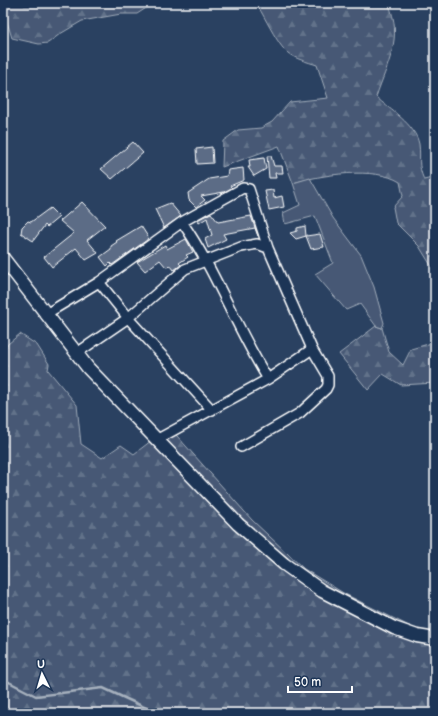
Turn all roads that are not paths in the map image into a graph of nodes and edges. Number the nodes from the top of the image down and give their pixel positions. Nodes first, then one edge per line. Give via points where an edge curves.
1 (182, 222) junction
2 (268, 248) junction
3 (3, 258) edge
4 (205, 260) junction
5 (99, 282) junction
6 (46, 314) junction
7 (128, 318) junction
8 (312, 349) junction
9 (77, 353) junction
10 (268, 379) junction
11 (212, 410) junction
12 (156, 440) junction
13 (241, 446) dead end
14 (435, 639) edge

1 - 2 street via 246,188
1 - 4 street
1 - 5 street
2 - 4 street via 263,245 249,245
2 - 8 street
3 - 6 street
4 - 7 street via 173,278
4 - 10 street via 245,341
5 - 6 street
5 - 7 street
6 - 9 street
7 - 9 street
7 - 11 street
8 - 10 street
8 - 13 street via 328,376 326,389 300,413
9 - 12 street
10 - 11 street
11 - 12 street
12 - 14 street via 238,524 306,581 394,628

